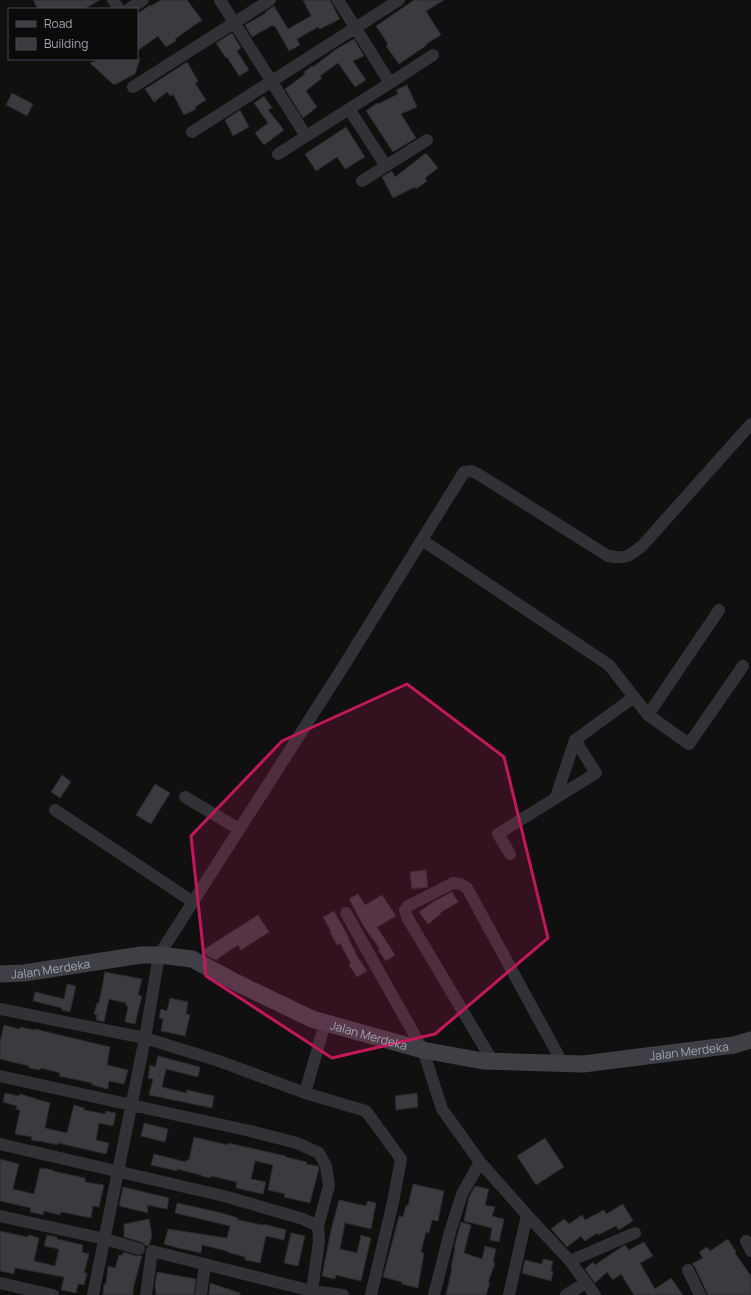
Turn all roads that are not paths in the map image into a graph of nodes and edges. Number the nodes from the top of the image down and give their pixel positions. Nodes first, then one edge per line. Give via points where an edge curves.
1 (143, 0) edge
2 (220, 0) edge
3 (270, 0) edge
4 (338, 0) edge
5 (399, 0) edge
6 (131, 8) edge
7 (234, 22) junction
8 (355, 28) junction
9 (433, 55) dead end
10 (271, 81) junction
11 (390, 83) junction
12 (133, 86) dead end
13 (349, 109) junction
14 (192, 132) dead end
15 (306, 136) junction
16 (427, 140) dead end
17 (278, 154) dead end
18 (386, 166) junction
19 (362, 181) dead end
20 (751, 424) edge
21 (422, 540) junction
22 (718, 610) dead end
23 (743, 666) dead end
24 (634, 697) junction
25 (648, 715) junction
26 (575, 740) junction
27 (185, 797) dead end
28 (556, 797) junction
29 (55, 810) dead end
30 (240, 829) junction
31 (510, 854) dead end
32 (193, 902) junction
33 (346, 913) dead end
34 (159, 955) junction
35 (0, 974) edge
36 (0, 1009) edge
37 (325, 1023) junction
38 (145, 1038) junction
39 (751, 1040) edge
40 (423, 1050) junction
41 (493, 1062) junction
42 (563, 1064) junction
43 (0, 1076) edge
44 (305, 1093) junction
45 (131, 1105) junction
46 (0, 1144) edge
47 (480, 1162) junction
48 (118, 1170) junction
49 (527, 1215) junction
50 (0, 1216) edge
51 (318, 1226) junction
52 (635, 1233) dead end
53 (105, 1239) junction
54 (140, 1249) dead end
55 (570, 1261) junction
56 (205, 1264) junction
57 (688, 1270) dead end
58 (0, 1283) edge
59 (586, 1283) junction
60 (312, 1291) junction
61 (53, 1295) edge
62 (93, 1295) edge
63 (146, 1295) edge
64 (201, 1295) edge
65 (343, 1295) edge
66 (371, 1295) edge
67 (434, 1295) edge
68 (509, 1295) edge
69 (566, 1295) edge
70 (595, 1295) edge
71 (700, 1295) edge

1 - 6 street
2 - 7 street
3 - 7 street
4 - 8 street
5 - 8 street
7 - 10 street
7 - 12 street
8 - 10 street
8 - 11 street
9 - 11 street
10 - 14 street
10 - 15 street
11 - 13 street
13 - 15 street
13 - 18 street
15 - 17 street
16 - 18 street
18 - 19 street
20 - 21 street via 642,546 630,555 621,558 608,556 471,471 464,472
21 - 24 street via 609,665
21 - 30 street
22 - 25 street
23 - 25 street via 689,744
24 - 25 street
24 - 26 street
26 - 28 street
26 - 28 street via 596,772
27 - 30 street
28 - 31 street via 498,834
29 - 32 street
30 - 32 street
32 - 34 street
33 - 40 street
34 - 35 street, Jalan Merdeka via 141,955 24,973
34 - 37 street, Jalan Merdeka via 192,959 305,1016
34 - 38 street
36 - 38 street
37 - 40 street, Jalan Merdeka
37 - 44 street
38 - 44 street via 219,1061
38 - 45 street
39 - 42 street, Jalan Merdeka via 583,1064
40 - 41 street, Jalan Merdeka
40 - 47 street via 442,1109
41 - 42 street, Jalan Merdeka
41 - 42 street via 405,910 408,906 453,883 467,888
43 - 45 street
44 - 66 street via 366,1110 401,1159
45 - 48 street
45 - 51 street via 250,1131 297,1143 319,1152 326,1166 329,1186
46 - 48 street
47 - 49 street
47 - 67 street via 462,1194
48 - 51 street via 224,1196 303,1219
48 - 53 street
49 - 55 street
49 - 68 street
50 - 53 street
51 - 60 street via 319,1241
52 - 55 street
53 - 54 street
53 - 62 street
55 - 59 street
56 - 60 street
56 - 63 street via 152,1251
56 - 64 street
57 - 71 street
58 - 61 street
59 - 69 street
59 - 70 street
60 - 65 street

